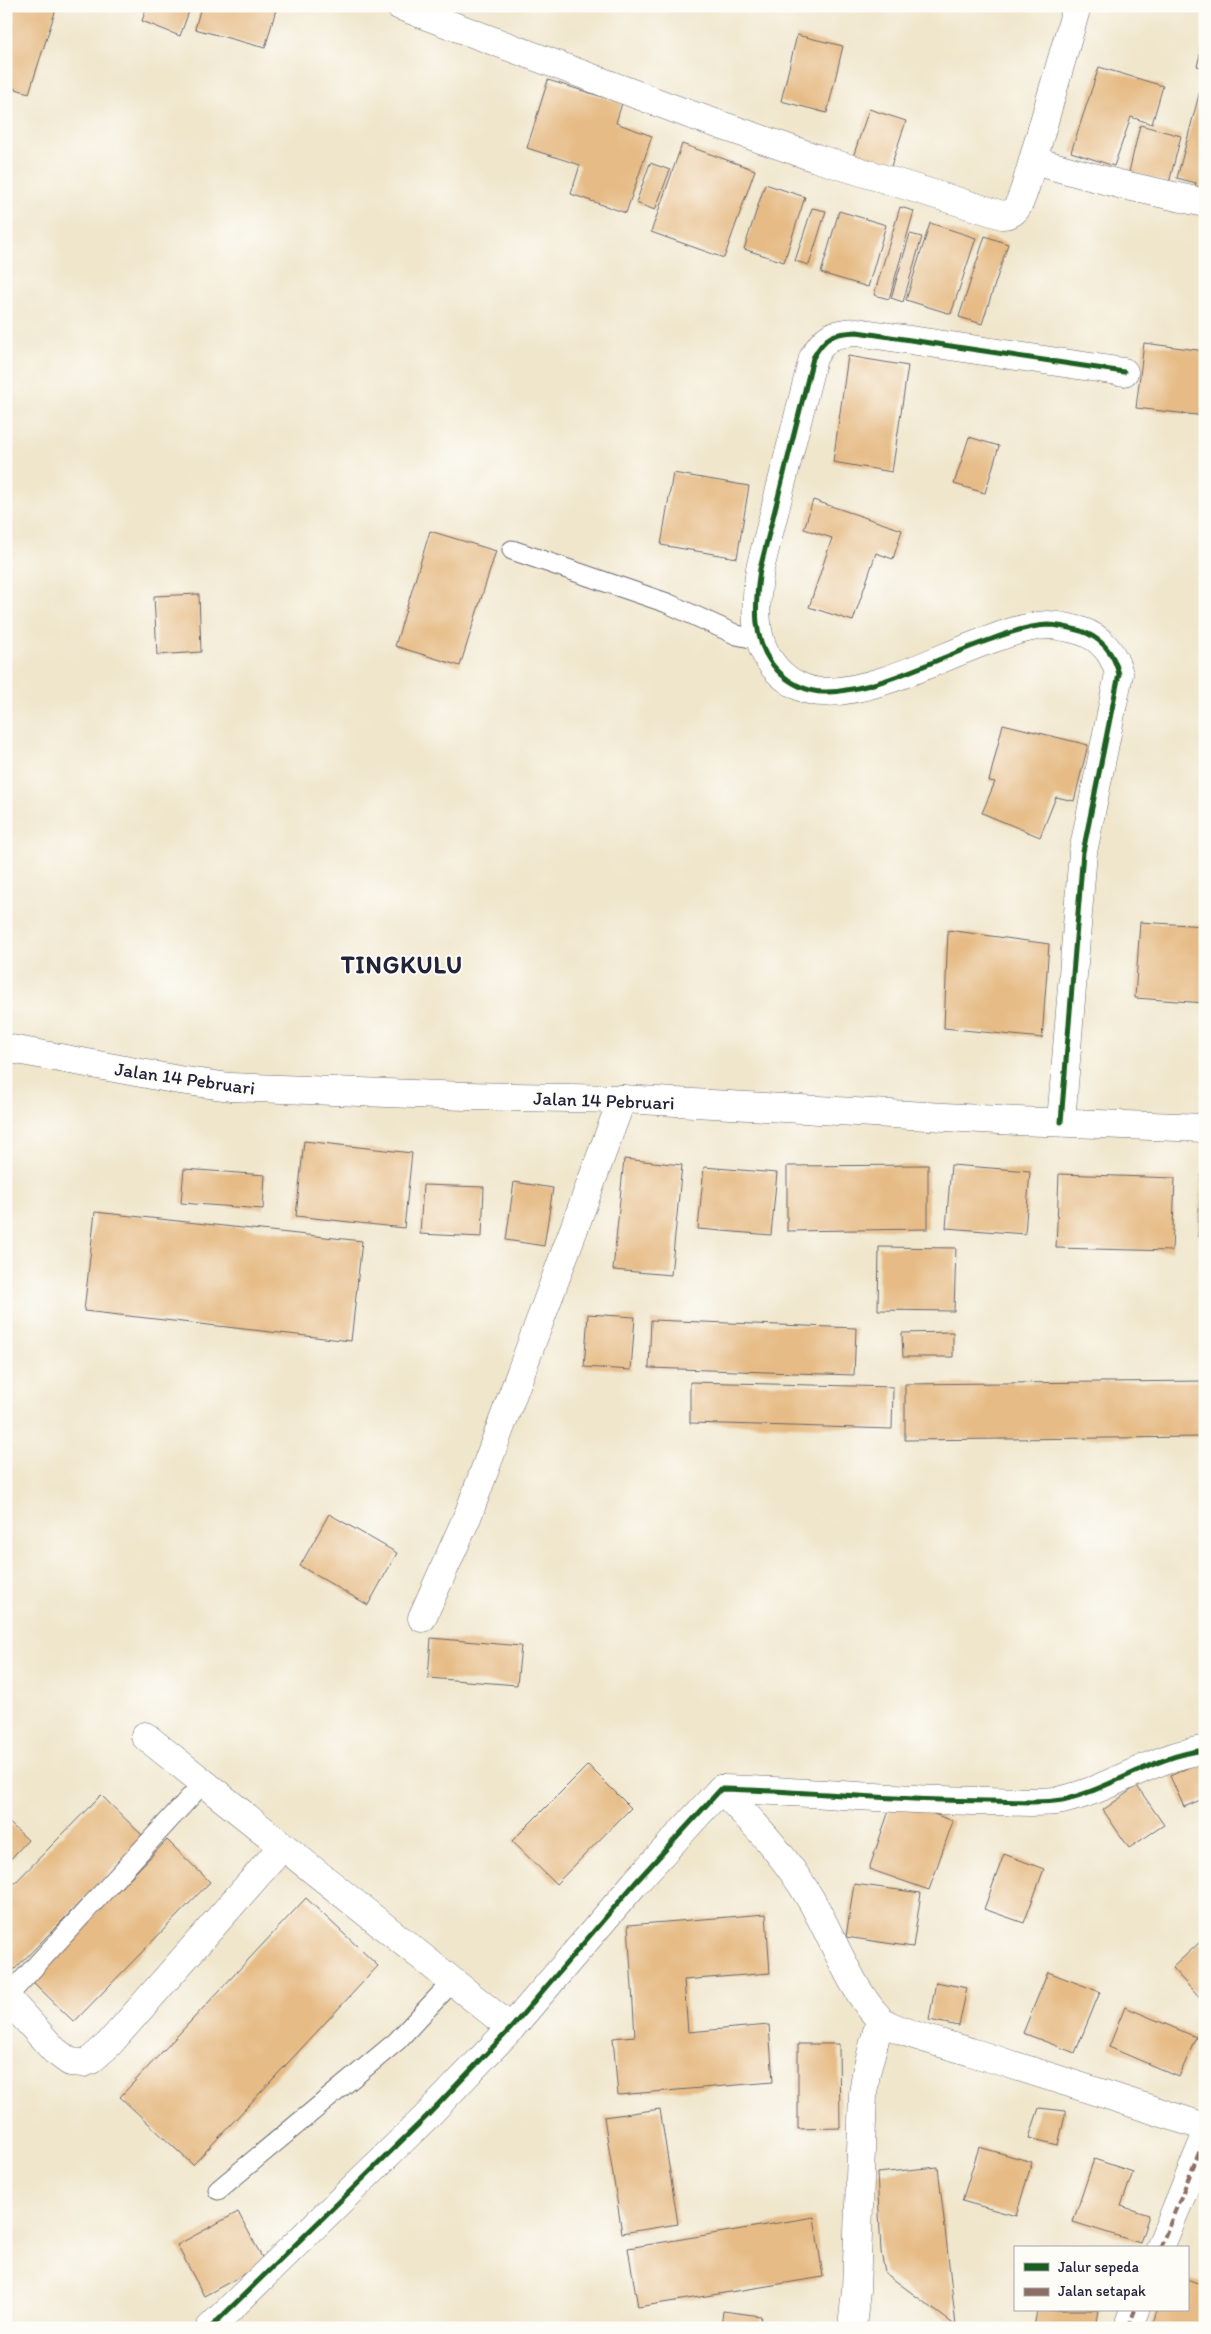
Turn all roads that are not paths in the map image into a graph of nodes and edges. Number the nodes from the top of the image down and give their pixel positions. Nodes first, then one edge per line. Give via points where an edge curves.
1 (400, 6) edge
2 (1077, 6) edge
3 (1034, 161) junction
4 (1205, 203) edge
5 (1124, 372) dead end
6 (512, 550) dead end
7 (760, 640) junction
8 (6, 1048) edge
9 (622, 1098) junction
10 (1061, 1122) junction
11 (1205, 1128) edge
12 (422, 1618) dead end
13 (145, 1736) dead end
14 (1205, 1750) edge
15 (203, 1783) junction
16 (721, 1788) junction
17 (282, 1847) junction
18 (452, 1982) junction
19 (7, 1997) edge
20 (880, 2020) junction
21 (510, 2028) junction
22 (1205, 2127) edge
23 (1205, 2138) edge
24 (218, 2190) dead end
25 (1161, 2246) edge
26 (1134, 2312) edge
27 (210, 2328) edge
28 (852, 2328) edge
29 (1128, 2328) edge

1 - 3 street via 816,158 1002,215 1015,212
2 - 3 street
3 - 4 street
5 - 7 street via 858,332 828,337 814,358 760,569 755,617
6 - 7 lane via 667,603 737,635
7 - 10 street via 770,663 786,680 805,689 826,692 858,687 1018,630 1048,625 1089,634 1104,644 1115,658 1119,674 1083,852
8 - 9 street, Jalan 14 Pebruari via 230,1087
9 - 10 street, Jalan 14 Pebruari
9 - 12 street via 468,1515
10 - 11 street, Jalan 14 Pebruari
13 - 15 street
14 - 16 street via 1142,1767 1060,1800 946,1800
15 - 17 street
15 - 19 lane
16 - 20 street via 792,1871 861,1993
16 - 21 street
17 - 18 street
17 - 19 street via 109,2044 91,2060 77,2063 63,2058
18 - 21 street
18 - 24 lane via 397,2041
20 - 22 street via 920,2036
20 - 28 street via 863,2094
21 - 27 street via 427,2116
23 - 25 street
26 - 29 street

